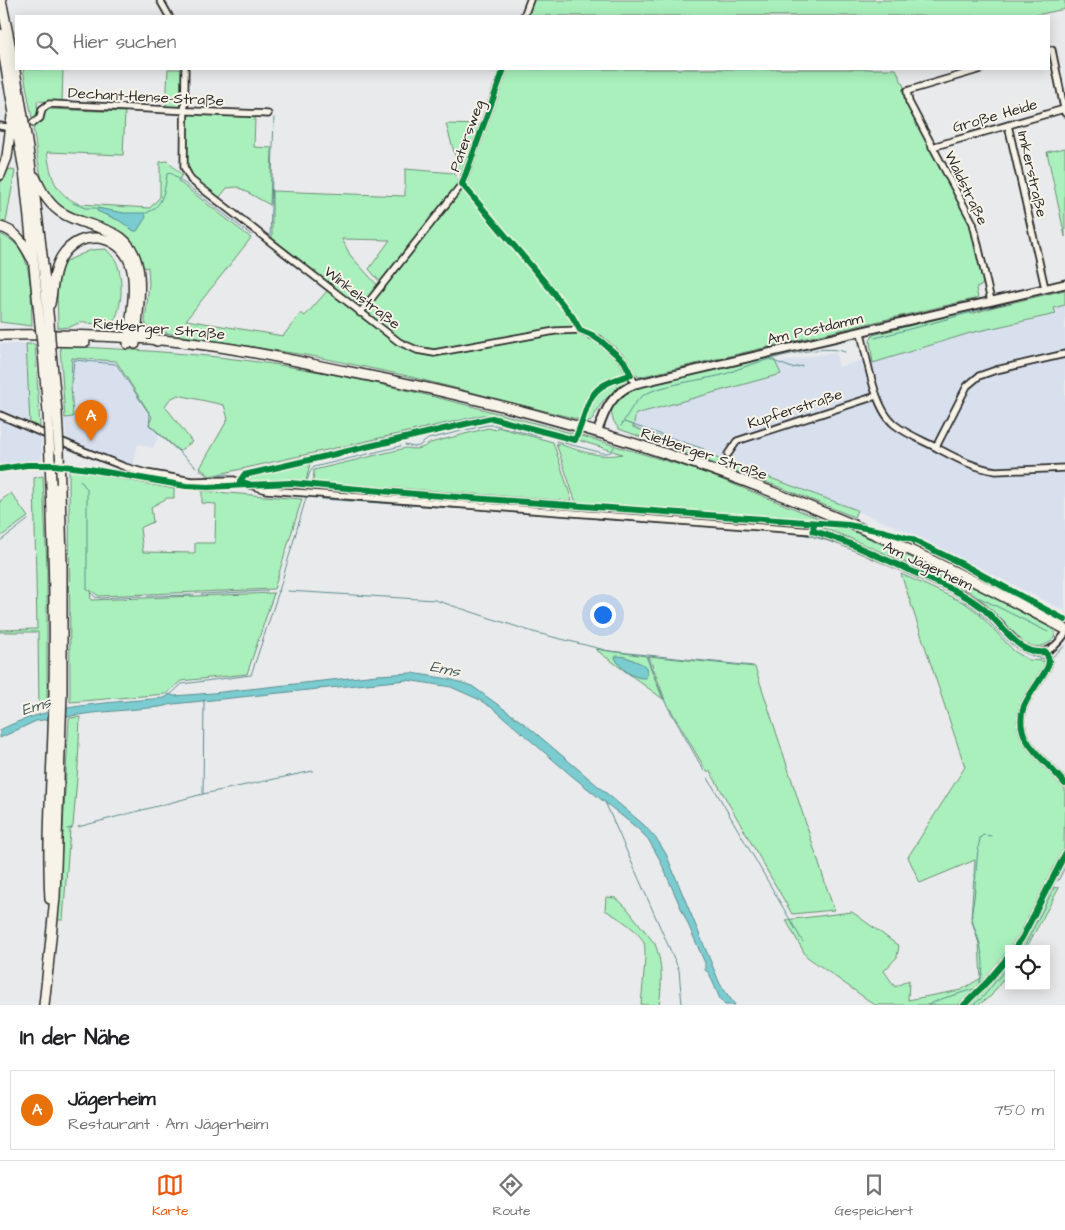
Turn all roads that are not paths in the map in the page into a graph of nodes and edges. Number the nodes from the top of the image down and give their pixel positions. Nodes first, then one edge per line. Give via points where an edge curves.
1 (1, 0) edge
2 (160, 0) edge
3 (530, 0) edge
4 (168, 15) edge
5 (524, 15) edge
6 (0, 34) edge
7 (1050, 50) edge
8 (15, 66) edge
9 (16, 70) edge
10 (185, 70) edge
11 (504, 70) edge
12 (978, 70) edge
13 (13, 103) junction
14 (1065, 111) edge
15 (184, 112) junction
16 (268, 114) dead end
17 (33, 123) dead end
18 (1008, 125) junction
19 (932, 147) junction
20 (32, 169) junction
21 (0, 175) edge
22 (0, 227) edge
23 (35, 266) junction
24 (1065, 284) edge
25 (1045, 288) junction
26 (990, 301) junction
27 (360, 312) junction
28 (46, 321) junction
29 (136, 325) junction
30 (861, 332) junction
31 (0, 335) edge
32 (0, 341) edge
33 (132, 341) junction
34 (157, 341) junction
35 (1065, 354) edge
36 (314, 365) junction
37 (635, 384) junction
38 (876, 396) junction
39 (0, 415) edge
40 (598, 433) junction
41 (936, 447) junction
42 (728, 454) dead end
43 (1065, 468) edge
44 (1065, 629) edge
45 (1065, 634) edge
46 (1046, 652) junction
47 (1065, 784) edge
48 (1065, 854) edge
49 (1017, 945) edge
50 (1005, 961) edge
51 (44, 1005) edge
52 (964, 1005) edge

1 - 8 main road
2 - 4 street
3 - 5 street
6 - 13 main road
7 - 14 street
9 - 20 main road
10 - 15 street, Winkelstraße
11 - 27 street, Patersweg via 462,184
12 - 19 street, Waldstraße via 907,91 909,102
13 - 21 main road via 7,158
13 - 23 main road
14 - 18 street, Große Heide
15 - 16 street, Dechant-Hense-Straße
15 - 17 street, Dechant-Hense-Straße via 49,104
15 - 27 street, Winkelstraße via 184,166 191,180
18 - 19 street, Große Heide
18 - 25 street, Imkerstraße
19 - 26 street, Waldstraße via 973,223
20 - 28 main road
20 - 29 main road via 54,207 72,218 116,234 132,249 139,272
22 - 23 main road via 21,240
23 - 28 main road
24 - 25 street, Am Postdamm
25 - 26 street, Am Postdamm
26 - 30 street, Am Postdamm
27 - 37 street, Winkelstraße via 405,346 428,352 561,330 580,330 599,339 624,361
28 - 33 main road via 55,273 64,252 81,240 103,238 122,250 131,268
28 - 51 main road, bridge via 55,484 54,620 58,693 55,897
29 - 33 main road
29 - 34 main road via 142,333
30 - 37 street, Am Postdamm
30 - 38 street
31 - 33 main road, Rietberger Straße
32 - 33 main road, Rietberger Straße
33 - 34 main road, Rietberger Straße
33 - 36 main road, Rietberger Straße
34 - 36 main road, Rietberger Straße via 226,348
35 - 41 street via 979,376 967,386
36 - 40 main road, Rietberger Straße via 437,390
37 - 40 street, Am Postdamm via 612,398
38 - 41 street via 894,424
38 - 42 street, Kupferstraße via 737,441
39 - 46 street, Am Jägerheim via 125,467 176,480 234,480 266,490 813,531 963,594 982,606 1020,646 1033,652
40 - 44 main road, Rietberger Straße via 728,475 875,534
41 - 43 street via 985,470
45 - 46 street
46 - 47 street via 1048,666 1024,707 1022,730 1029,744
48 - 49 street
50 - 52 street

